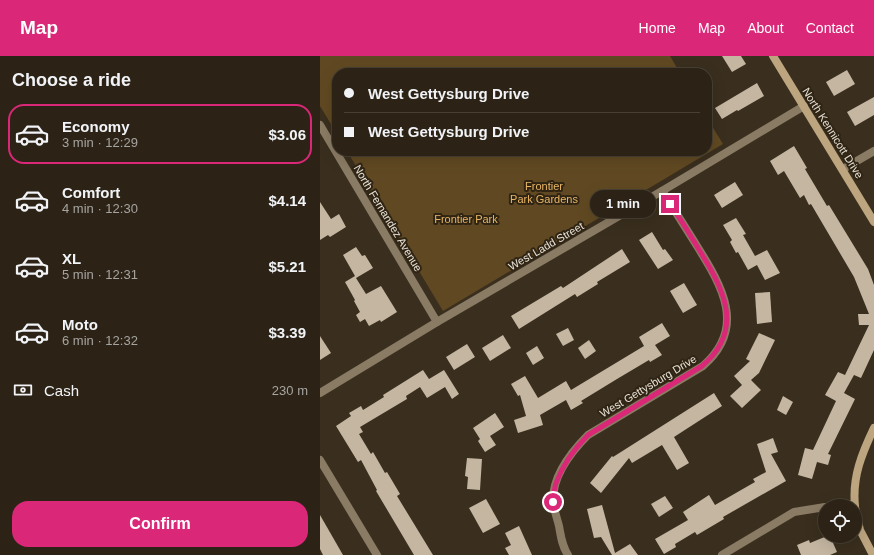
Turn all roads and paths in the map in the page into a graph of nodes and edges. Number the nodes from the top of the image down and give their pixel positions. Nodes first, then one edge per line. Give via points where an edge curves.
1 (773, 56) edge
2 (804, 106) junction
3 (320, 125) edge
4 (332, 145) edge
5 (874, 151) edge
6 (338, 156) edge
7 (843, 169) junction
8 (662, 191) junction
9 (874, 222) edge
10 (437, 322) junction
11 (320, 393) edge
12 (874, 428) edge
13 (320, 460) edge
14 (855, 499) edge
15 (818, 508) edge
16 (862, 534) edge
17 (377, 555) edge
18 (568, 555) edge
19 (722, 555) edge
20 (873, 555) edge

1 - 2 street, North Kennicott Drive
2 - 7 street, North Kennicott Drive
2 - 8 street, West Ladd Street
3 - 4 street, North Fernandez Avenue
5 - 7 street
6 - 10 street, North Fernandez Avenue
7 - 9 street, North Kennicott Drive
8 - 10 street, West Ladd Street
8 - 18 street, West Gettysburg Drive via 711,268 725,298 727,310 724,338 718,351 702,366 588,435 568,458 556,484 553,502 563,547
10 - 11 street, West Ladd Street
12 - 14 street via 857,467
13 - 17 street
15 - 19 street via 794,512
16 - 20 street

